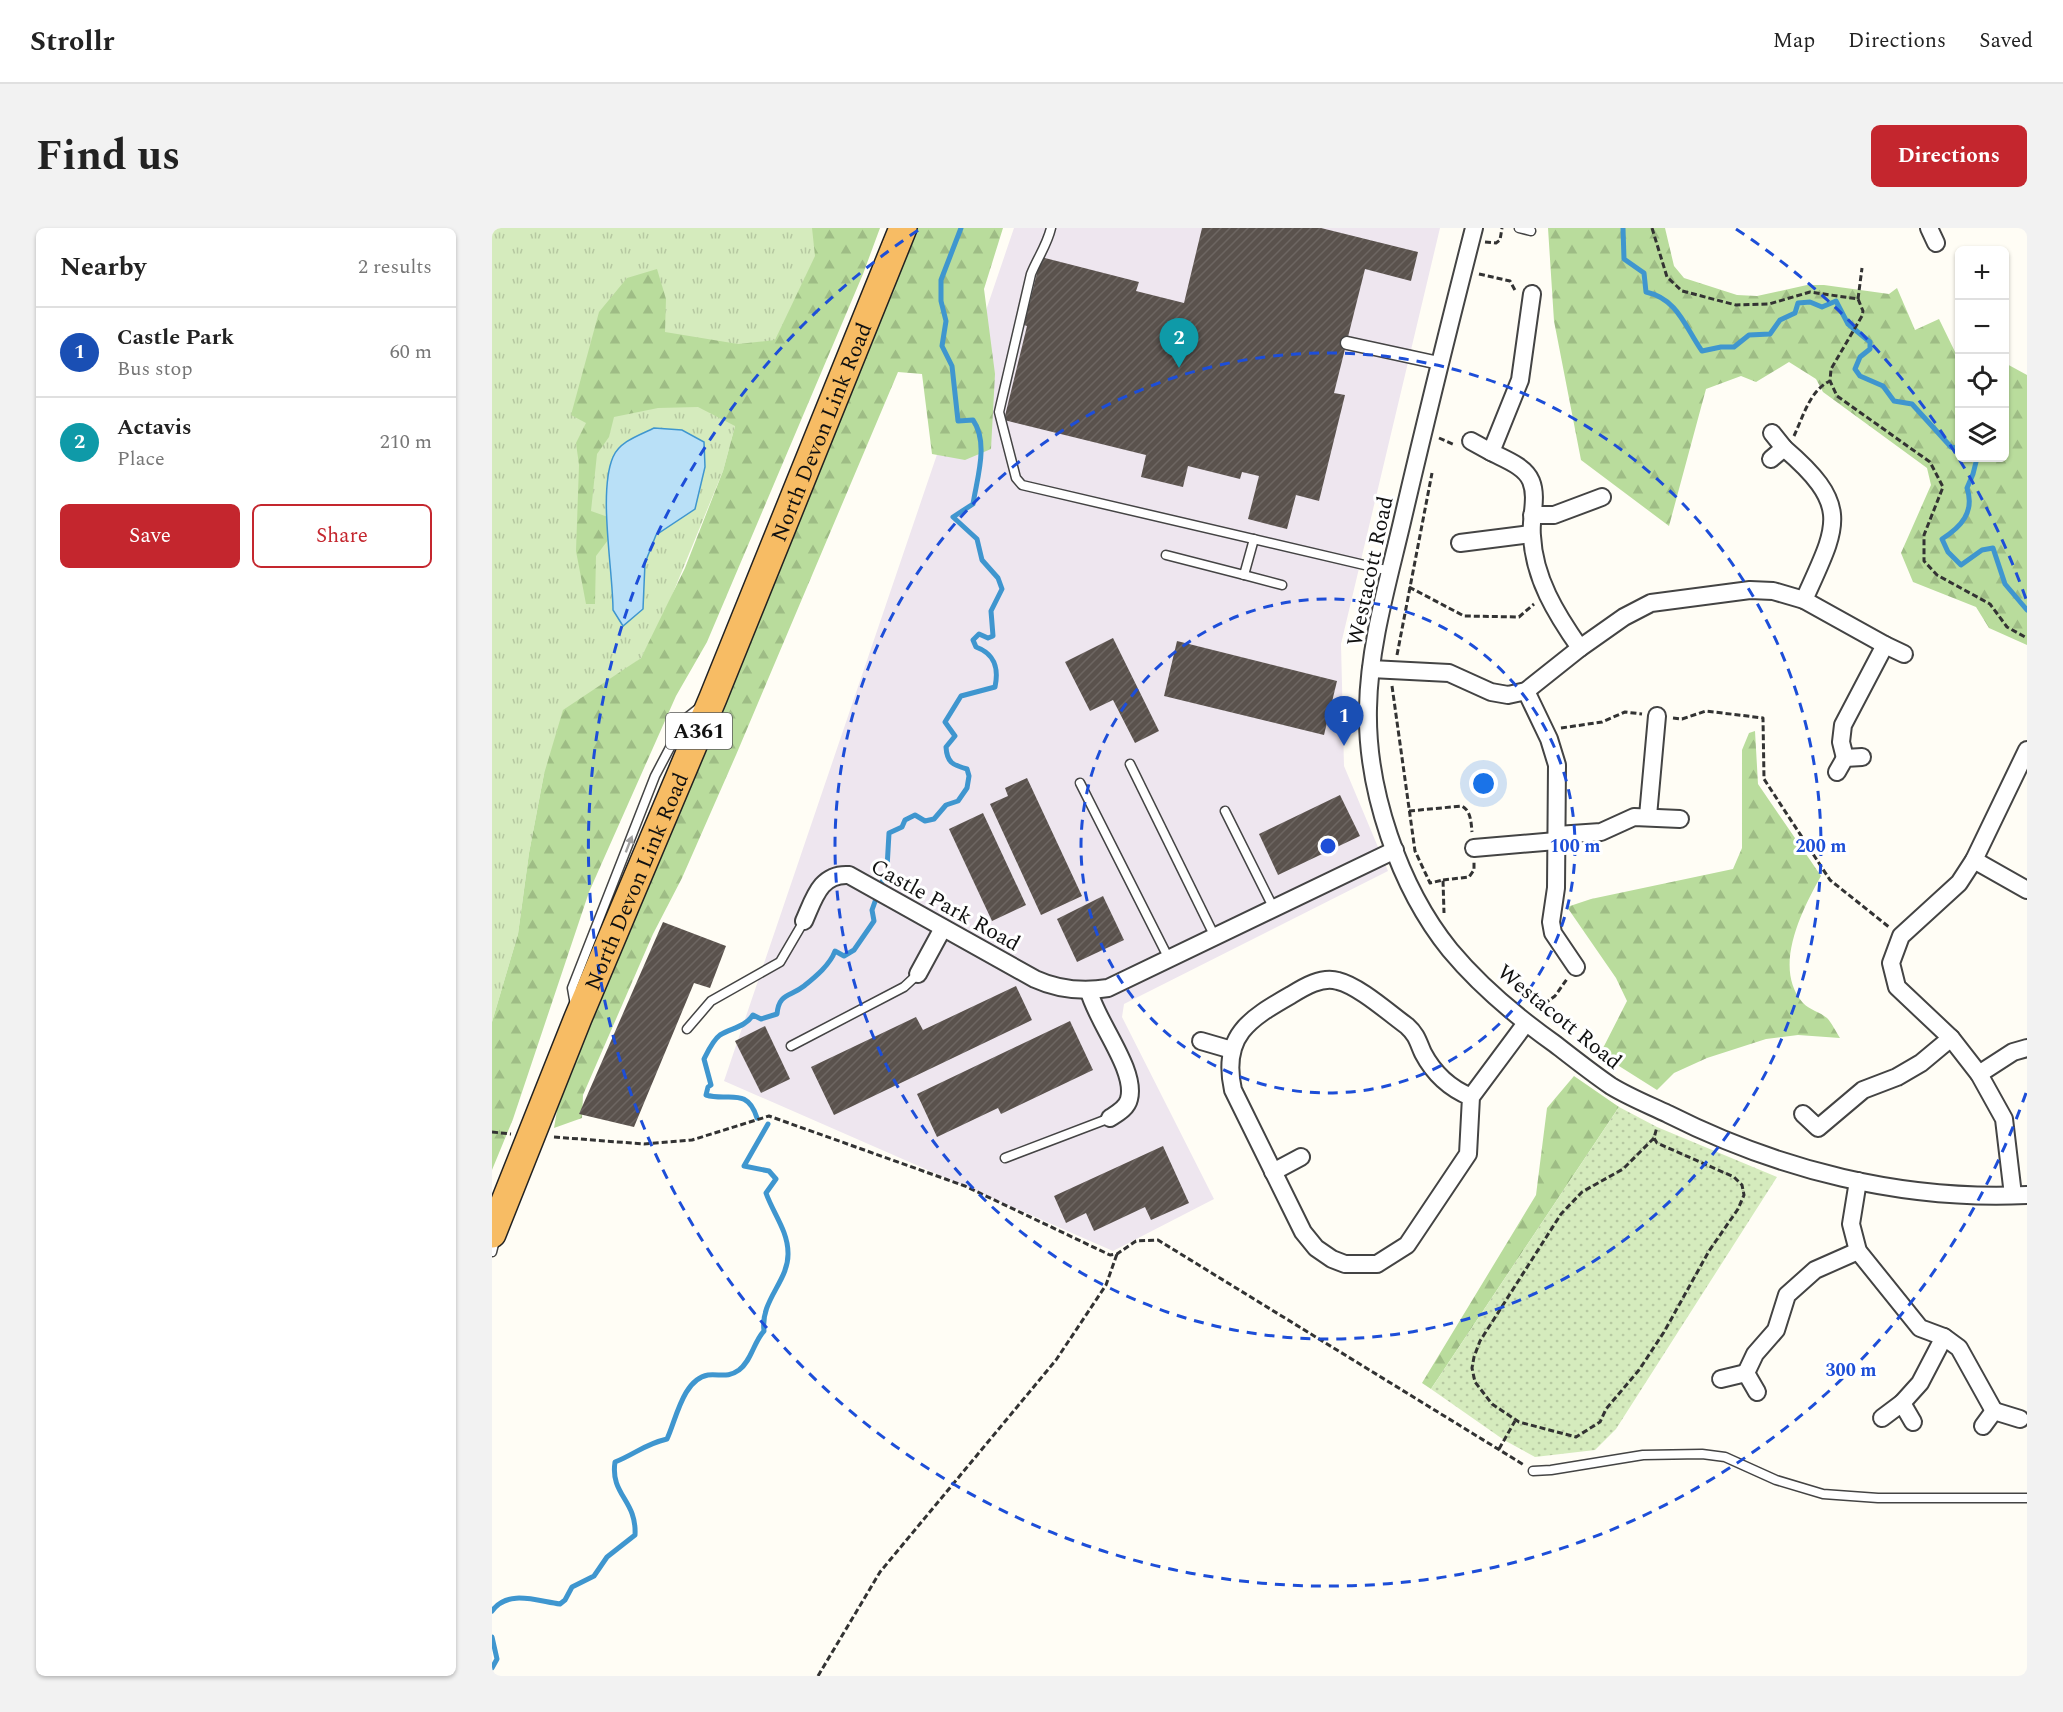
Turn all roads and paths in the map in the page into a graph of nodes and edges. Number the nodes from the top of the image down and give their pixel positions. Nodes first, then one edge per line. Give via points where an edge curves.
1 (903, 228) edge
2 (1051, 228) edge
3 (1474, 228) edge
4 (1502, 228) edge
5 (1519, 228) edge
6 (1652, 228) edge
7 (1531, 231) dead end
8 (1483, 252) dead end
9 (1862, 268) dead end
10 (1475, 284) dead end
11 (1532, 294) joint
12 (1858, 299) junction
13 (1347, 343) dead end
14 (1439, 363) junction
15 (1830, 381) junction
16 (1442, 427) dead end
17 (1772, 433) dead end
18 (1472, 441) dead end
19 (1437, 449) dead end
20 (1491, 452) junction
21 (1778, 453) junction
22 (1432, 472) dead end
23 (1602, 497) dead end
24 (1532, 515) junction
25 (1531, 534) junction
26 (1254, 539) junction
27 (1460, 543) dead end
28 (1166, 555) dead end
29 (1390, 571) junction
30 (1244, 575) junction
31 (1282, 585) dead end
32 (1410, 586) junction
33 (1546, 594) junction
34 (1804, 600) junction
35 (2027, 638) edge
36 (1885, 645) junction
37 (1580, 648) junction
38 (1904, 654) dead end
39 (1371, 669) junction
40 (1394, 672) junction
41 (1526, 691) junction
42 (1657, 716) junction
43 (1545, 730) junction
44 (2027, 750) edge
45 (1848, 762) dead end
46 (1130, 764) dead end
47 (1080, 783) dead end
48 (1409, 810) junction
49 (1226, 811) dead end
50 (1648, 816) junction
51 (1680, 819) dead end
52 (1556, 838) junction
53 (1474, 848) junction
54 (1395, 850) junction
55 (1974, 860) junction
56 (1443, 880) junction
57 (2027, 890) edge
58 (1274, 909) junction
59 (804, 921) joint
60 (1449, 922) dead end
61 (943, 928) junction
62 (1900, 936) junction
63 (1215, 937) junction
64 (1169, 959) junction
65 (1576, 967) joint
66 (918, 974) joint
67 (1089, 991) junction
68 (1537, 1009) junction
69 (1542, 1016) dead end
70 (1528, 1018) junction
71 (687, 1029) dead end
72 (1951, 1038) junction
73 (1202, 1041) dead end
74 (791, 1046) dead end
75 (2027, 1048) edge
76 (1232, 1050) junction
77 (1979, 1074) junction
78 (1471, 1097) junction
79 (1662, 1112) junction
80 (1803, 1114) dead end
81 (1110, 1118) joint
82 (492, 1132) edge
83 (532, 1136) junction
84 (1654, 1138) junction
85 (1302, 1157) dead end
86 (1005, 1158) dead end
87 (1273, 1172) junction
88 (1858, 1181) junction
89 (509, 1193) junction
90 (2020, 1195) edge
91 (492, 1234) edge
92 (1858, 1251) junction
93 (492, 1252) edge
94 (1117, 1254) junction
95 (1944, 1337) junction
96 (1746, 1373) junction
97 (1721, 1379) dead end
98 (1757, 1392) dead end
99 (1902, 1403) junction
100 (1994, 1411) junction
101 (1882, 1418) dead end
102 (2020, 1419) dead end
103 (1515, 1420) junction
104 (1913, 1422) dead end
105 (1983, 1426) dead end
106 (1499, 1449) junction
107 (1533, 1470) joint
108 (2027, 1498) edge
109 (818, 1676) edge

1 - 83 highway, North Devon Link Road / A361
2 - 26 lane via 1031,274 999,412 1016,478 1022,485
3 - 14 street, Westacott Road
4 - 8 path via 1500,240 1485,242
5 - 7 lane
6 - 12 path via 1667,277 1682,291 1735,305 1769,304 1810,291
9 - 12 path
10 - 11 path via 1478,273 1510,281 1515,292
11 - 20 street via 1520,380
12 - 15 path via 1863,311 1860,320 1831,369
13 - 14 street
14 - 29 street, Westacott Road
15 - 21 path via 1812,397 1793,437
15 - 35 path via 1846,405 1930,462 1940,480 1942,488 1924,536 1924,561 1937,575 1990,604 2006,627
16 - 19 path
17 - 21 street
18 - 20 street
20 - 24 street via 1522,470 1530,480 1534,495
21 - 34 street via 1807,468 1833,508 1830,541
22 - 32 path
23 - 24 street via 1554,515
24 - 25 street
25 - 27 street
25 - 33 street
26 - 29 lane
26 - 30 lane
28 - 30 lane
29 - 39 street, Westacott Road
30 - 31 lane
32 - 33 path via 1464,616 1519,617
32 - 40 path
33 - 37 street
34 - 36 street
34 - 37 street via 1773,591 1750,590 1651,603
36 - 38 street
36 - 45 street via 1843,725 1841,742
37 - 41 street
39 - 40 street
39 - 54 street, Westacott Road via 1368,709 1373,775
40 - 41 street via 1449,673 1491,692 1508,695
40 - 48 path via 1391,691
41 - 43 street
42 - 43 path via 1625,712 1602,722
42 - 50 street
42 - 62 path via 1682,719 1706,711 1763,717 1764,779 1830,880
43 - 52 street via 1557,765
44 - 55 street
46 - 63 lane
47 - 64 lane
48 - 53 path via 1462,806 1471,818
48 - 56 path via 1415,851 1430,883
49 - 58 lane
50 - 51 street
50 - 52 street via 1634,817 1600,832
52 - 53 street
52 - 65 street via 1551,922 1553,933
53 - 56 path via 1474,870 1469,877
54 - 58 street, Castle Park Road
54 - 70 street, Westacott Road via 1412,890 1449,949 1487,989
55 - 57 street
55 - 62 street via 1949,895
56 - 60 path via 1444,914
58 - 63 street, Castle Park Road
59 - 61 street, Castle Park Road via 821,884 837,874 849,875
59 - 71 lane via 780,962 711,1001
61 - 66 street
61 - 67 street, Castle Park Road via 1051,987
62 - 72 street via 1891,963 1897,987
63 - 64 street, Castle Park Road
64 - 67 street, Castle Park Road via 1108,988
65 - 68 path via 1555,996
66 - 74 lane via 904,987
67 - 81 street via 1130,1081 1124,1109
68 - 69 path
68 - 70 path
70 - 78 street
70 - 79 street, Westacott Road via 1613,1087
72 - 77 street
72 - 80 street via 1921,1064 1863,1090 1818,1128
73 - 76 street
75 - 77 street via 2013,1052
76 - 78 street via 1252,1017 1321,980 1338,981 1407,1026 1417,1035 1432,1069
76 - 87 street via 1229,1071 1233,1090
77 - 90 street via 2004,1119
78 - 87 street via 1468,1154 1407,1245 1377,1264 1345,1264 1316,1248 1303,1232
79 - 84 path
79 - 88 street, Westacott Road via 1748,1151
81 - 86 lane
82 - 83 path
83 - 89 highway, North Devon Link Road / A361
83 - 94 path via 602,1143 692,1140 769,1116 965,1186 1110,1255
84 - 103 path via 1623,1169 1582,1192 1561,1214 1480,1341 1472,1368 1475,1382 1492,1404
84 - 103 path via 1670,1150 1734,1177 1742,1185 1744,1195 1738,1209 1664,1332 1600,1422 1576,1437 1539,1430
85 - 87 street
88 - 90 street, Westacott Road via 1971,1196
88 - 92 street via 1851,1224
89 - 91 highway, North Devon Link Road / A361
89 - 93 lane
92 - 95 street via 1920,1328
92 - 96 street via 1815,1270 1787,1295 1776,1330 1755,1354
94 - 106 path via 1136,1241 1158,1240 1176,1249
94 - 109 path via 1106,1285 1056,1360 880,1572
95 - 99 street via 1920,1383
95 - 100 street via 1959,1348
96 - 97 street
96 - 98 street
99 - 101 street
99 - 104 street
100 - 102 street
100 - 105 street
103 - 106 path
106 - 107 path
107 - 108 lane via 1643,1455 1702,1454 1725,1457 1776,1480 1823,1494

